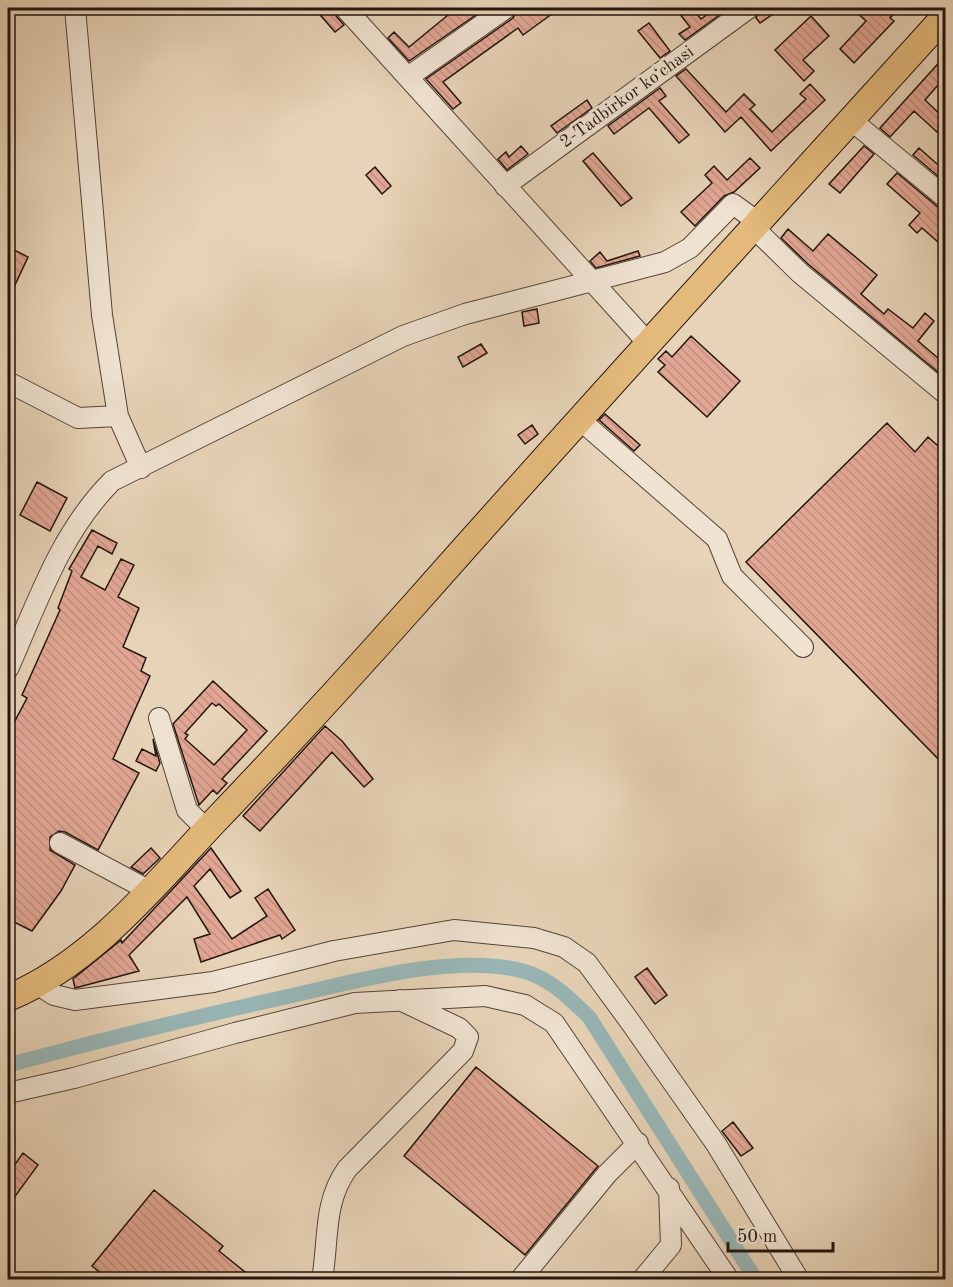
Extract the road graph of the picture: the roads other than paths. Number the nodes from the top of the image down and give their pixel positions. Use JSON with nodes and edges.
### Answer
{"nodes":[{"id":1,"x":75,"y":8,"type":"edge"},
{"id":2,"x":345,"y":8,"type":"edge"},
{"id":3,"x":506,"y":8,"type":"edge"},
{"id":4,"x":749,"y":8,"type":"edge"},
{"id":5,"x":945,"y":15,"type":"edge"},
{"id":6,"x":408,"y":77,"type":"junction"},
{"id":7,"x":851,"y":120,"type":"junction"},
{"id":8,"x":505,"y":186,"type":"junction"},
{"id":9,"x":945,"y":198,"type":"edge"},
{"id":10,"x":755,"y":225,"type":"junction"},
{"id":11,"x":592,"y":281,"type":"junction"},
{"id":12,"x":648,"y":343,"type":"junction"},
{"id":13,"x":8,"y":382,"type":"edge"},
{"id":14,"x":945,"y":394,"type":"edge"},
{"id":15,"x":118,"y":416,"type":"junction"},
{"id":16,"x":579,"y":419,"type":"junction"},
{"id":17,"x":141,"y":468,"type":"junction"},
{"id":18,"x":803,"y":647,"type":"dead end"},
{"id":19,"x":8,"y":669,"type":"edge"},
{"id":20,"x":159,"y":718,"type":"dead end"},
{"id":21,"x":207,"y":830,"type":"junction"},
{"id":22,"x":60,"y":843,"type":"dead end"},
{"id":23,"x":150,"y":891,"type":"junction"},
{"id":24,"x":38,"y":984,"type":"junction"},
{"id":25,"x":8,"y":998,"type":"edge"},
{"id":26,"x":400,"y":1000,"type":"junction"},
{"id":27,"x":8,"y":1094,"type":"edge"},
{"id":28,"x":638,"y":1143,"type":"junction"},
{"id":29,"x":669,"y":1188,"type":"junction"},
{"id":30,"x":322,"y":1280,"type":"edge"},
{"id":31,"x":520,"y":1280,"type":"edge"},
{"id":32,"x":642,"y":1280,"type":"edge"},
{"id":33,"x":729,"y":1280,"type":"edge"},
{"id":34,"x":799,"y":1280,"type":"edge"}],
"edges":[{"from":1,"to":15,"type":"street"},
{"from":2,"to":6,"type":"street"},
{"from":3,"to":6,"type":"street"},
{"from":4,"to":8,"type":"street","name":"2-Tadbirkor koʻchasi"},
{"from":5,"to":7,"type":"main road"},
{"from":6,"to":8,"type":"street"},
{"from":7,"to":9,"type":"street"},
{"from":7,"to":10,"type":"main road"},
{"from":8,"to":11,"type":"street"},
{"from":10,"to":11,"type":"street"},
{"from":10,"to":12,"type":"main road"},
{"from":10,"to":14,"type":"street"},
{"from":11,"to":12,"type":"street"},
{"from":11,"to":17,"type":"street"},
{"from":12,"to":16,"type":"main road"},
{"from":13,"to":15,"type":"street"},
{"from":15,"to":17,"type":"street"},
{"from":16,"to":18,"type":"street"},
{"from":16,"to":21,"type":"main road"},
{"from":17,"to":19,"type":"street"},
{"from":20,"to":21,"type":"street"},
{"from":21,"to":23,"type":"main road"},
{"from":22,"to":23,"type":"street"},
{"from":23,"to":24,"type":"main road"},
{"from":24,"to":25,"type":"main road"},
{"from":24,"to":34,"type":"street"},
{"from":26,"to":27,"type":"street"},
{"from":26,"to":28,"type":"street"},
{"from":26,"to":30,"type":"street"},
{"from":28,"to":29,"type":"street"},
{"from":28,"to":31,"type":"street"},
{"from":29,"to":32,"type":"street"},
{"from":29,"to":33,"type":"street"}]}
